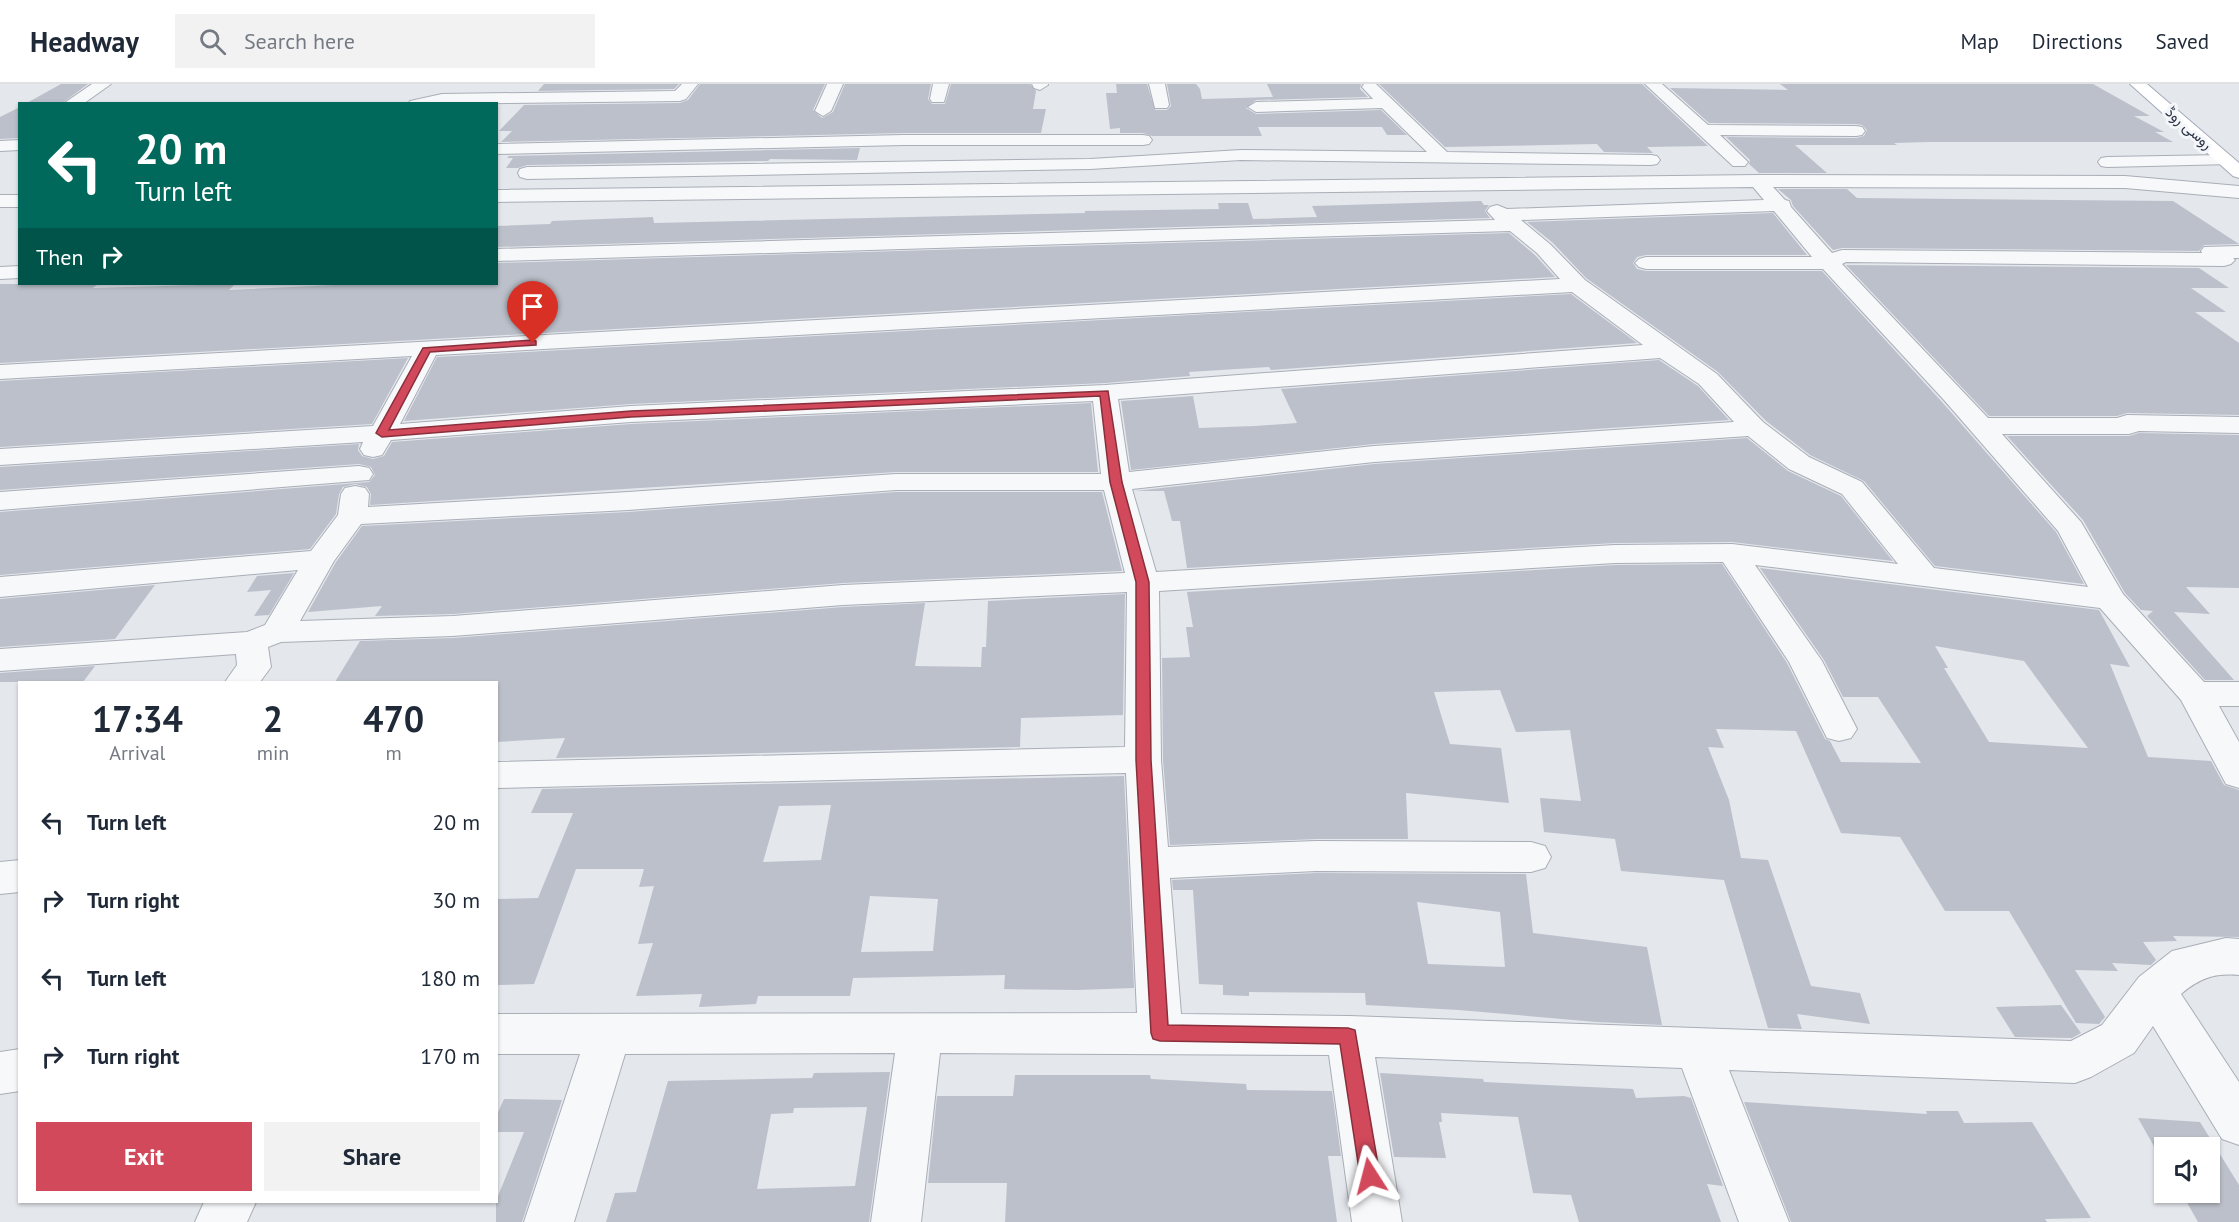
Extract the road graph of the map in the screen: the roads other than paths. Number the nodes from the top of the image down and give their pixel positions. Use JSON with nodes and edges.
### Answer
{"nodes":[{"id":1,"x":103,"y":84,"type":"edge"},
{"id":2,"x":690,"y":84,"type":"edge"},
{"id":3,"x":835,"y":84,"type":"edge"},
{"id":4,"x":1157,"y":84,"type":"edge"},
{"id":5,"x":1366,"y":84,"type":"edge"},
{"id":6,"x":1653,"y":84,"type":"edge"},
{"id":7,"x":2138,"y":84,"type":"edge"},
{"id":8,"x":74,"y":102,"type":"edge"},
{"id":9,"x":426,"y":102,"type":"edge"},
{"id":10,"x":1386,"y":103,"type":"junction"},
{"id":11,"x":1161,"y":105,"type":"dead end"},
{"id":12,"x":1256,"y":106,"type":"dead end"},
{"id":13,"x":823,"y":111,"type":"dead end"},
{"id":14,"x":1703,"y":130,"type":"junction"},
{"id":15,"x":1856,"y":131,"type":"dead end"},
{"id":16,"x":1395,"y":136,"type":"dead end"},
{"id":17,"x":1418,"y":136,"type":"junction"},
{"id":18,"x":1278,"y":138,"type":"dead end"},
{"id":19,"x":1220,"y":139,"type":"dead end"},
{"id":20,"x":1162,"y":140,"type":"dead end"},
{"id":21,"x":0,"y":146,"type":"edge"},
{"id":22,"x":18,"y":146,"type":"edge"},
{"id":23,"x":498,"y":149,"type":"edge"},
{"id":24,"x":1443,"y":158,"type":"junction"},
{"id":25,"x":1668,"y":161,"type":"dead end"},
{"id":26,"x":1716,"y":161,"type":"dead end"},
{"id":27,"x":2084,"y":162,"type":"dead end"},
{"id":28,"x":2232,"y":166,"type":"edge"},
{"id":29,"x":570,"y":172,"type":"junction"},
{"id":30,"x":507,"y":173,"type":"dead end"},
{"id":31,"x":1760,"y":181,"type":"junction"},
{"id":32,"x":1470,"y":185,"type":"junction"},
{"id":33,"x":2239,"y":192,"type":"edge"},
{"id":34,"x":549,"y":195,"type":"junction"},
{"id":35,"x":498,"y":196,"type":"edge"},
{"id":36,"x":2239,"y":199,"type":"edge"},
{"id":37,"x":0,"y":201,"type":"edge"},
{"id":38,"x":18,"y":201,"type":"edge"},
{"id":39,"x":1507,"y":220,"type":"junction"},
{"id":40,"x":2239,"y":252,"type":"edge"},
{"id":41,"x":498,"y":255,"type":"edge"},
{"id":42,"x":1646,"y":262,"type":"dead end"},
{"id":43,"x":1829,"y":263,"type":"junction"},
{"id":44,"x":18,"y":272,"type":"edge"},
{"id":45,"x":0,"y":273,"type":"edge"},
{"id":46,"x":1577,"y":285,"type":"junction"},
{"id":47,"x":427,"y":350,"type":"junction"},
{"id":48,"x":1665,"y":350,"type":"junction"},
{"id":49,"x":0,"y":372,"type":"edge"},
{"id":50,"x":1105,"y":393,"type":"junction"},
{"id":51,"x":2239,"y":425,"type":"edge"},
{"id":52,"x":1980,"y":426,"type":"junction"},
{"id":53,"x":1754,"y":428,"type":"junction"},
{"id":54,"x":382,"y":433,"type":"junction"},
{"id":55,"x":0,"y":457,"type":"edge"},
{"id":56,"x":359,"y":474,"type":"junction"},
{"id":57,"x":1116,"y":482,"type":"junction"},
{"id":58,"x":0,"y":501,"type":"edge"},
{"id":59,"x":352,"y":516,"type":"junction"},
{"id":60,"x":1732,"y":553,"type":"junction"},
{"id":61,"x":320,"y":559,"type":"junction"},
{"id":62,"x":1923,"y":575,"type":"junction"},
{"id":63,"x":1143,"y":582,"type":"junction"},
{"id":64,"x":0,"y":587,"type":"edge"},
{"id":65,"x":2110,"y":599,"type":"junction"},
{"id":66,"x":264,"y":637,"type":"junction"},
{"id":67,"x":0,"y":660,"type":"edge"},
{"id":68,"x":243,"y":681,"type":"edge"},
{"id":69,"x":2195,"y":694,"type":"junction"},
{"id":70,"x":2239,"y":694,"type":"edge"},
{"id":71,"x":1839,"y":729,"type":"dead end"},
{"id":72,"x":1143,"y":760,"type":"junction"},
{"id":73,"x":498,"y":775,"type":"edge"},
{"id":74,"x":2239,"y":775,"type":"edge"},
{"id":75,"x":1531,"y":857,"type":"dead end"},
{"id":76,"x":1151,"y":862,"type":"junction"},
{"id":77,"x":18,"y":876,"type":"edge"},
{"id":78,"x":0,"y":878,"type":"edge"},
{"id":79,"x":2239,"y":957,"type":"edge"},
{"id":80,"x":2154,"y":990,"type":"junction"},
{"id":81,"x":609,"y":1032,"type":"junction"},
{"id":82,"x":920,"y":1032,"type":"junction"},
{"id":83,"x":1160,"y":1033,"type":"junction"},
{"id":84,"x":498,"y":1034,"type":"edge"},
{"id":85,"x":1348,"y":1036,"type":"junction"},
{"id":86,"x":1698,"y":1049,"type":"junction"},
{"id":87,"x":18,"y":1070,"type":"edge"},
{"id":88,"x":0,"y":1073,"type":"edge"},
{"id":89,"x":2239,"y":1123,"type":"edge"},
{"id":90,"x":230,"y":1203,"type":"edge"},
{"id":91,"x":220,"y":1222,"type":"edge"},
{"id":92,"x":549,"y":1222,"type":"edge"},
{"id":93,"x":896,"y":1222,"type":"edge"},
{"id":94,"x":1377,"y":1222,"type":"edge"},
{"id":95,"x":1764,"y":1222,"type":"edge"}],
"edges":[{"from":1,"to":8,"type":"street"},
{"from":2,"to":9,"type":"street"},
{"from":3,"to":13,"type":"street"},
{"from":4,"to":11,"type":"street"},
{"from":5,"to":10,"type":"street"},
{"from":6,"to":14,"type":"street"},
{"from":7,"to":28,"type":"main road","name":"روسی روڈ"},
{"from":10,"to":12,"type":"street"},
{"from":10,"to":17,"type":"street"},
{"from":14,"to":15,"type":"street"},
{"from":14,"to":31,"type":"street"},
{"from":16,"to":17,"type":"street"},
{"from":17,"to":24,"type":"street"},
{"from":18,"to":19,"type":"street"},
{"from":20,"to":23,"type":"street"},
{"from":21,"to":22,"type":"street"},
{"from":24,"to":25,"type":"street"},
{"from":24,"to":29,"type":"street"},
{"from":26,"to":31,"type":"street"},
{"from":27,"to":28,"type":"street"},
{"from":29,"to":30,"type":"street"},
{"from":29,"to":34,"type":"street"},
{"from":31,"to":32,"type":"street"},
{"from":31,"to":33,"type":"street"},
{"from":31,"to":36,"type":"street"},
{"from":31,"to":39,"type":"street"},
{"from":31,"to":43,"type":"street"},
{"from":32,"to":34,"type":"street"},
{"from":32,"to":39,"type":"street"},
{"from":34,"to":35,"type":"street"},
{"from":37,"to":38,"type":"street"},
{"from":39,"to":41,"type":"street"},
{"from":39,"to":46,"type":"street"},
{"from":40,"to":43,"type":"street"},
{"from":42,"to":43,"type":"street"},
{"from":43,"to":52,"type":"street"},
{"from":44,"to":45,"type":"street"},
{"from":46,"to":47,"type":"street"},
{"from":46,"to":48,"type":"street"},
{"from":47,"to":49,"type":"street"},
{"from":47,"to":54,"type":"street"},
{"from":48,"to":50,"type":"street"},
{"from":48,"to":53,"type":"street"},
{"from":50,"to":54,"type":"street"},
{"from":50,"to":57,"type":"street"},
{"from":51,"to":52,"type":"street"},
{"from":52,"to":65,"type":"street"},
{"from":53,"to":57,"type":"street"},
{"from":53,"to":62,"type":"street"},
{"from":54,"to":55,"type":"street"},
{"from":54,"to":56,"type":"street"},
{"from":56,"to":58,"type":"street"},
{"from":56,"to":59,"type":"street"},
{"from":57,"to":59,"type":"street"},
{"from":57,"to":63,"type":"street"},
{"from":59,"to":61,"type":"street"},
{"from":60,"to":62,"type":"street"},
{"from":60,"to":63,"type":"street"},
{"from":60,"to":71,"type":"street"},
{"from":61,"to":64,"type":"street"},
{"from":61,"to":66,"type":"street"},
{"from":62,"to":65,"type":"street"},
{"from":63,"to":66,"type":"street"},
{"from":63,"to":72,"type":"street"},
{"from":65,"to":69,"type":"street"},
{"from":66,"to":67,"type":"street"},
{"from":66,"to":68,"type":"street"},
{"from":69,"to":70,"type":"street"},
{"from":69,"to":74,"type":"street"},
{"from":72,"to":73,"type":"street"},
{"from":72,"to":76,"type":"street"},
{"from":75,"to":76,"type":"street"},
{"from":76,"to":83,"type":"street"},
{"from":77,"to":78,"type":"street"},
{"from":79,"to":80,"type":"street"},
{"from":80,"to":86,"type":"street"},
{"from":80,"to":89,"type":"street"},
{"from":81,"to":82,"type":"street"},
{"from":81,"to":84,"type":"street"},
{"from":81,"to":92,"type":"street"},
{"from":82,"to":83,"type":"street"},
{"from":82,"to":93,"type":"street"},
{"from":83,"to":85,"type":"street"},
{"from":85,"to":86,"type":"street"},
{"from":85,"to":94,"type":"street"},
{"from":86,"to":95,"type":"street"},
{"from":87,"to":88,"type":"street"},
{"from":90,"to":91,"type":"street"}]}
